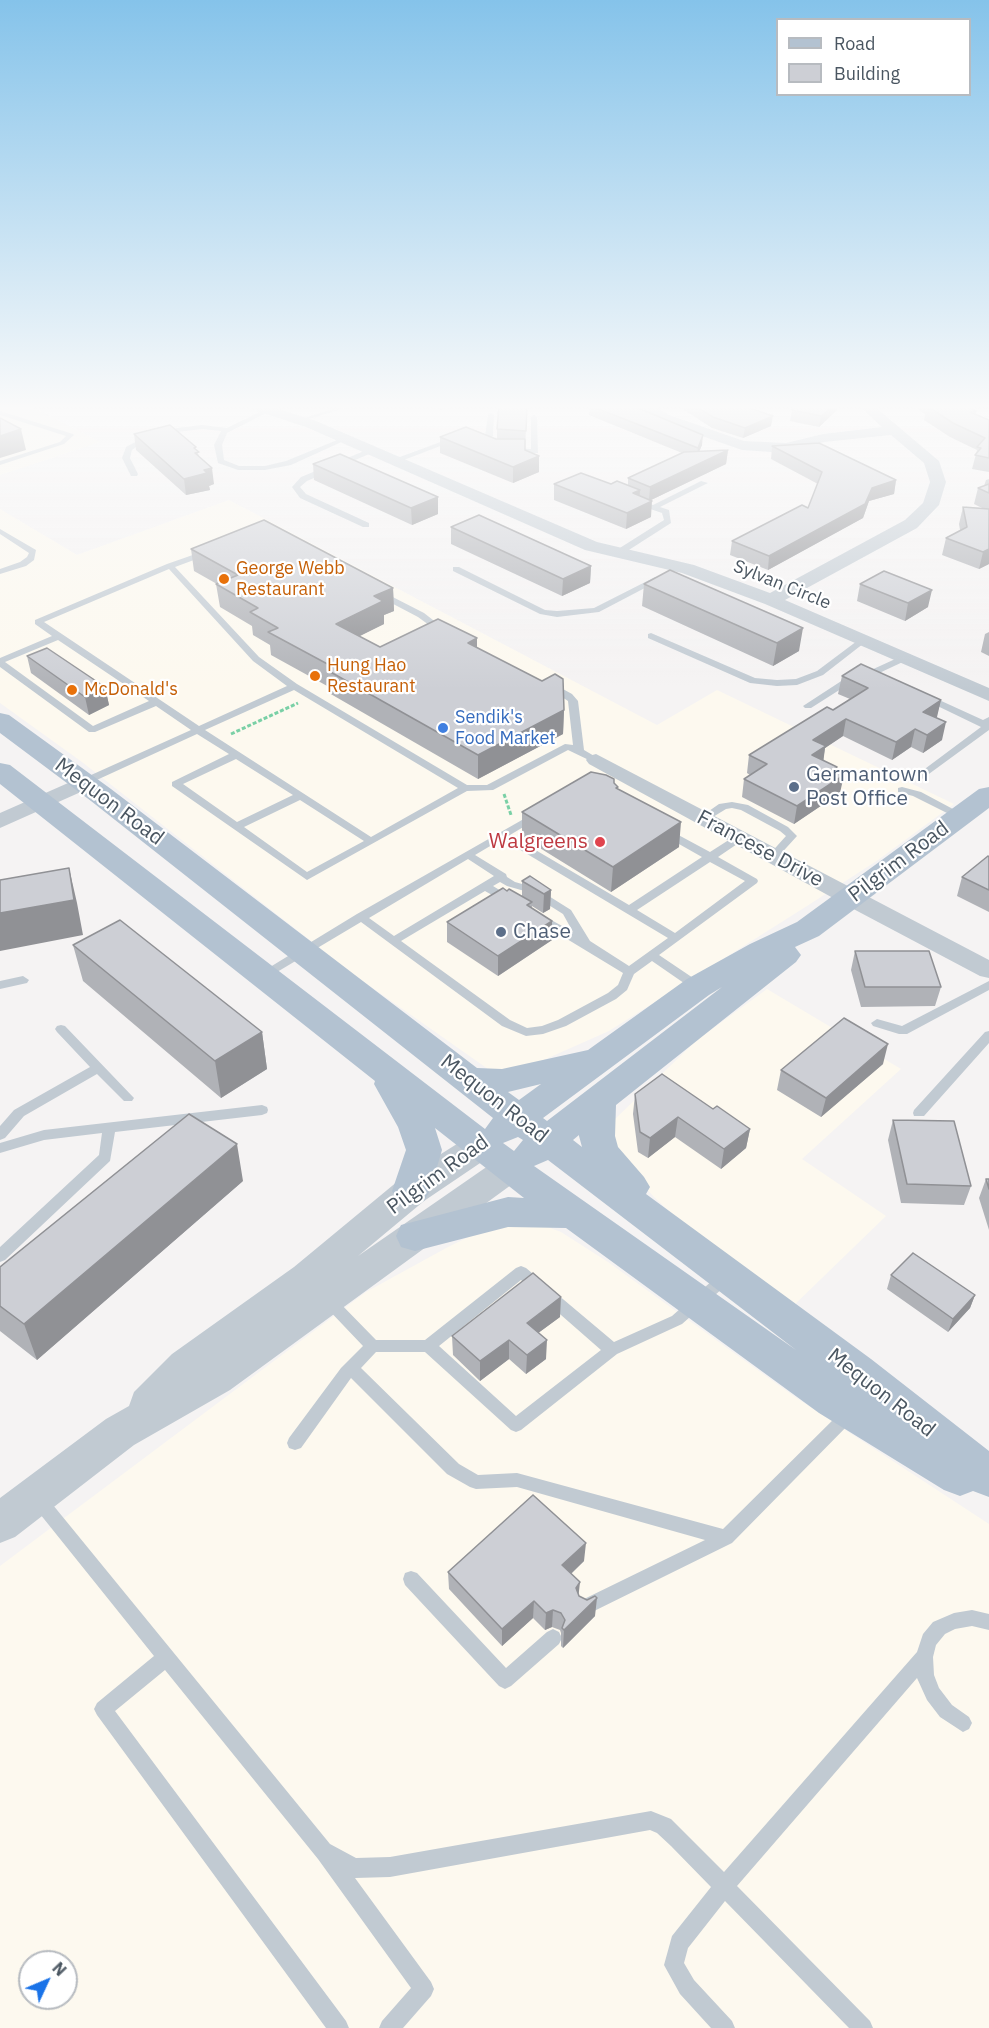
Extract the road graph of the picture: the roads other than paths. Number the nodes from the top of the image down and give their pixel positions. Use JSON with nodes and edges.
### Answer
{"nodes":[{"id":1,"x":313,"y":501,"type":"edge"},
{"id":2,"x":487,"y":501,"type":"edge"},
{"id":3,"x":636,"y":501,"type":"edge"},
{"id":4,"x":667,"y":501,"type":"edge"},
{"id":5,"x":932,"y":501,"type":"edge"},
{"id":6,"x":654,"y":507,"type":"junction"},
{"id":7,"x":366,"y":525,"type":"dead end"},
{"id":8,"x":0,"y":531,"type":"edge"},
{"id":9,"x":216,"y":548,"type":"edge"},
{"id":10,"x":618,"y":553,"type":"junction"},
{"id":11,"x":170,"y":566,"type":"junction"},
{"id":12,"x":680,"y":567,"type":"junction"},
{"id":13,"x":456,"y":569,"type":"dead end"},
{"id":14,"x":0,"y":572,"type":"edge"},
{"id":15,"x":374,"y":590,"type":"edge"},
{"id":16,"x":771,"y":600,"type":"junction"},
{"id":17,"x":59,"y":636,"type":"junction"},
{"id":18,"x":651,"y":636,"type":"dead end"},
{"id":19,"x":454,"y":638,"type":"edge"},
{"id":20,"x":864,"y":640,"type":"junction"},
{"id":21,"x":904,"y":658,"type":"junction"},
{"id":22,"x":0,"y":662,"type":"edge"},
{"id":23,"x":872,"y":674,"type":"junction"},
{"id":24,"x":882,"y":678,"type":"edge"},
{"id":25,"x":539,"y":680,"type":"edge"},
{"id":26,"x":294,"y":686,"type":"junction"},
{"id":27,"x":912,"y":691,"type":"edge"},
{"id":28,"x":989,"y":695,"type":"edge"},
{"id":29,"x":156,"y":702,"type":"junction"},
{"id":30,"x":808,"y":706,"type":"dead end"},
{"id":31,"x":0,"y":721,"type":"edge"},
{"id":32,"x":987,"y":722,"type":"edge"},
{"id":33,"x":198,"y":730,"type":"junction"},
{"id":34,"x":238,"y":754,"type":"junction"},
{"id":35,"x":598,"y":764,"type":"junction"},
{"id":36,"x":0,"y":771,"type":"edge"},
{"id":37,"x":922,"y":776,"type":"dead end"},
{"id":38,"x":84,"y":782,"type":"junction"},
{"id":39,"x":465,"y":788,"type":"junction"},
{"id":40,"x":902,"y":790,"type":"dead end"},
{"id":41,"x":301,"y":795,"type":"junction"},
{"id":42,"x":989,"y":795,"type":"edge"},
{"id":43,"x":41,"y":802,"type":"junction"},
{"id":44,"x":546,"y":809,"type":"edge"},
{"id":45,"x":961,"y":816,"type":"junction"},
{"id":46,"x":704,"y":818,"type":"junction"},
{"id":47,"x":0,"y":821,"type":"edge"},
{"id":48,"x":237,"y":827,"type":"junction"},
{"id":49,"x":659,"y":829,"type":"edge"},
{"id":50,"x":503,"y":835,"type":"junction"},
{"id":51,"x":739,"y":838,"type":"junction"},
{"id":52,"x":371,"y":841,"type":"junction"},
{"id":53,"x":468,"y":855,"type":"junction"},
{"id":54,"x":773,"y":856,"type":"junction"},
{"id":55,"x":710,"y":857,"type":"junction"},
{"id":56,"x":489,"y":883,"type":"junction"},
{"id":57,"x":852,"y":899,"type":"junction"},
{"id":58,"x":628,"y":910,"type":"junction"},
{"id":59,"x":361,"y":917,"type":"junction"},
{"id":60,"x":808,"y":929,"type":"junction"},
{"id":61,"x":581,"y":936,"type":"junction"},
{"id":62,"x":676,"y":938,"type":"junction"},
{"id":63,"x":393,"y":941,"type":"junction"},
{"id":64,"x":303,"y":951,"type":"junction"},
{"id":65,"x":652,"y":956,"type":"junction"},
{"id":66,"x":989,"y":970,"type":"edge"},
{"id":67,"x":629,"y":972,"type":"junction"},
{"id":68,"x":263,"y":975,"type":"junction"},
{"id":69,"x":23,"y":980,"type":"dead end"},
{"id":70,"x":0,"y":985,"type":"edge"},
{"id":71,"x":989,"y":985,"type":"edge"},
{"id":72,"x":698,"y":987,"type":"junction"},
{"id":73,"x":877,"y":1023,"type":"dead end"},
{"id":74,"x":60,"y":1029,"type":"dead end"},
{"id":75,"x":666,"y":1030,"type":"junction"},
{"id":76,"x":989,"y":1035,"type":"edge"},
{"id":77,"x":602,"y":1057,"type":"junction"},
{"id":78,"x":98,"y":1068,"type":"junction"},
{"id":79,"x":383,"y":1070,"type":"junction"},
{"id":80,"x":469,"y":1080,"type":"junction"},
{"id":81,"x":128,"y":1098,"type":"dead end"},
{"id":82,"x":599,"y":1101,"type":"junction"},
{"id":83,"x":262,"y":1110,"type":"dead end"},
{"id":84,"x":920,"y":1113,"type":"dead end"},
{"id":85,"x":518,"y":1118,"type":"junction"},
{"id":86,"x":109,"y":1128,"type":"junction"},
{"id":87,"x":0,"y":1136,"type":"edge"},
{"id":88,"x":548,"y":1141,"type":"junction"},
{"id":89,"x":0,"y":1148,"type":"edge"},
{"id":90,"x":495,"y":1157,"type":"junction"},
{"id":91,"x":411,"y":1191,"type":"junction"},
{"id":92,"x":574,"y":1214,"type":"junction"},
{"id":93,"x":664,"y":1228,"type":"junction"},
{"id":94,"x":415,"y":1236,"type":"junction"},
{"id":95,"x":0,"y":1256,"type":"edge"},
{"id":96,"x":728,"y":1276,"type":"junction"},
{"id":97,"x":317,"y":1288,"type":"junction"},
{"id":98,"x":696,"y":1302,"type":"junction"},
{"id":99,"x":373,"y":1346,"type":"junction"},
{"id":100,"x":428,"y":1346,"type":"junction"},
{"id":101,"x":612,"y":1350,"type":"junction"},
{"id":102,"x":351,"y":1368,"type":"junction"},
{"id":103,"x":852,"y":1411,"type":"junction"},
{"id":104,"x":295,"y":1443,"type":"dead end"},
{"id":105,"x":989,"y":1477,"type":"edge"},
{"id":106,"x":989,"y":1494,"type":"edge"},
{"id":107,"x":36,"y":1496,"type":"junction"},
{"id":108,"x":0,"y":1523,"type":"edge"},
{"id":109,"x":726,"y":1538,"type":"junction"},
{"id":110,"x":411,"y":1579,"type":"dead end"},
{"id":111,"x":586,"y":1607,"type":"edge"},
{"id":112,"x":989,"y":1622,"type":"edge"},
{"id":113,"x":553,"y":1638,"type":"dead end"},
{"id":114,"x":167,"y":1657,"type":"junction"},
{"id":115,"x":924,"y":1657,"type":"junction"},
{"id":116,"x":963,"y":1724,"type":"dead end"},
{"id":117,"x":323,"y":1851,"type":"junction"},
{"id":118,"x":725,"y":1885,"type":"junction"},
{"id":119,"x":339,"y":2028,"type":"edge"},
{"id":120,"x":389,"y":2028,"type":"edge"},
{"id":121,"x":725,"y":2028,"type":"edge"},
{"id":122,"x":863,"y":2028,"type":"edge"}],
"edges":[{"from":1,"to":7,"type":"lane"},
{"from":2,"to":10,"type":"street","name":"Sylvan Circle"},
{"from":3,"to":6,"type":"lane"},
{"from":4,"to":6,"type":"lane"},
{"from":5,"to":16,"type":"street"},
{"from":6,"to":10,"type":"lane"},
{"from":8,"to":14,"type":"lane"},
{"from":9,"to":11,"type":"lane"},
{"from":10,"to":12,"type":"street","name":"Sylvan Circle"},
{"from":11,"to":17,"type":"lane"},
{"from":11,"to":26,"type":"lane"},
{"from":12,"to":13,"type":"lane"},
{"from":12,"to":16,"type":"street","name":"Sylvan Circle"},
{"from":15,"to":19,"type":"lane"},
{"from":16,"to":20,"type":"street","name":"Sylvan Circle"},
{"from":17,"to":22,"type":"lane"},
{"from":17,"to":29,"type":"lane"},
{"from":18,"to":20,"type":"lane"},
{"from":20,"to":21,"type":"street","name":"Sylvan Circle"},
{"from":21,"to":23,"type":"lane"},
{"from":21,"to":28,"type":"street","name":"Sylvan Circle"},
{"from":22,"to":29,"type":"lane"},
{"from":23,"to":24,"type":"lane"},
{"from":23,"to":30,"type":"lane"},
{"from":25,"to":35,"type":"lane"},
{"from":26,"to":33,"type":"lane"},
{"from":26,"to":39,"type":"lane"},
{"from":27,"to":32,"type":"lane"},
{"from":29,"to":33,"type":"lane"},
{"from":31,"to":38,"type":"main road","name":"Mequon Road"},
{"from":32,"to":37,"type":"lane"},
{"from":33,"to":34,"type":"lane"},
{"from":33,"to":38,"type":"lane"},
{"from":34,"to":41,"type":"lane"},
{"from":34,"to":48,"type":"lane"},
{"from":35,"to":39,"type":"lane"},
{"from":35,"to":46,"type":"street","name":"Francese Drive"},
{"from":36,"to":43,"type":"main road","name":"Mequon Road"},
{"from":38,"to":43,"type":"street"},
{"from":38,"to":64,"type":"main road","name":"Mequon Road"},
{"from":39,"to":52,"type":"lane"},
{"from":40,"to":45,"type":"lane"},
{"from":41,"to":48,"type":"lane"},
{"from":41,"to":52,"type":"lane"},
{"from":42,"to":45,"type":"main road","name":"Pilgrim Road"},
{"from":43,"to":47,"type":"street"},
{"from":43,"to":68,"type":"main road","name":"Mequon Road"},
{"from":44,"to":50,"type":"lane"},
{"from":45,"to":57,"type":"main road","name":"Pilgrim Road"},
{"from":46,"to":51,"type":"street","name":"Francese Drive"},
{"from":46,"to":54,"type":"lane"},
{"from":48,"to":52,"type":"lane"},
{"from":49,"to":55,"type":"lane"},
{"from":50,"to":53,"type":"lane"},
{"from":50,"to":58,"type":"lane"},
{"from":51,"to":54,"type":"street","name":"Francese Drive"},
{"from":51,"to":55,"type":"lane"},
{"from":53,"to":56,"type":"lane"},
{"from":53,"to":59,"type":"lane"},
{"from":54,"to":57,"type":"street","name":"Francese Drive"},
{"from":55,"to":58,"type":"lane"},
{"from":55,"to":62,"type":"lane"},
{"from":56,"to":61,"type":"lane"},
{"from":56,"to":61,"type":"lane"},
{"from":56,"to":63,"type":"lane"},
{"from":57,"to":60,"type":"main road","name":"Pilgrim Road"},
{"from":57,"to":66,"type":"street","name":"Francese Drive"},
{"from":58,"to":62,"type":"lane"},
{"from":59,"to":63,"type":"lane"},
{"from":59,"to":64,"type":"lane"},
{"from":60,"to":72,"type":"main road","name":"Pilgrim Road"},
{"from":60,"to":75,"type":"main road","name":"Pilgrim Road"},
{"from":61,"to":67,"type":"lane"},
{"from":62,"to":65,"type":"lane"},
{"from":63,"to":67,"type":"lane"},
{"from":64,"to":68,"type":"lane"},
{"from":64,"to":80,"type":"main road","name":"Mequon Road"},
{"from":65,"to":67,"type":"lane"},
{"from":65,"to":72,"type":"lane"},
{"from":68,"to":79,"type":"main road","name":"Mequon Road"},
{"from":69,"to":70,"type":"lane"},
{"from":71,"to":73,"type":"lane"},
{"from":72,"to":75,"type":"main road","name":"Pilgrim Road"},
{"from":74,"to":78,"type":"lane"},
{"from":75,"to":77,"type":"main road","name":"Pilgrim Road"},
{"from":75,"to":82,"type":"main road","name":"Pilgrim Road"},
{"from":76,"to":84,"type":"lane"},
{"from":77,"to":80,"type":"main road"},
{"from":77,"to":85,"type":"main road","name":"Pilgrim Road"},
{"from":78,"to":81,"type":"lane"},
{"from":78,"to":87,"type":"lane"},
{"from":79,"to":90,"type":"main road","name":"Mequon Road"},
{"from":79,"to":91,"type":"main road"},
{"from":80,"to":85,"type":"main road","name":"Mequon Road"},
{"from":82,"to":88,"type":"main road","name":"Pilgrim Road"},
{"from":82,"to":93,"type":"main road"},
{"from":83,"to":86,"type":"lane"},
{"from":85,"to":88,"type":"main road","name":"Mequon Road"},
{"from":85,"to":90,"type":"main road","name":"Pilgrim Road"},
{"from":86,"to":89,"type":"lane"},
{"from":86,"to":95,"type":"lane"},
{"from":88,"to":90,"type":"main road","name":"Pilgrim Road"},
{"from":88,"to":93,"type":"main road","name":"Mequon Road"},
{"from":90,"to":91,"type":"street","name":"Pilgrim Road"},
{"from":90,"to":92,"type":"main road","name":"Mequon Road"},
{"from":90,"to":94,"type":"street","name":"Pilgrim Road"},
{"from":91,"to":97,"type":"street","name":"Pilgrim Road"},
{"from":92,"to":94,"type":"main road"},
{"from":92,"to":98,"type":"main road","name":"Mequon Road"},
{"from":93,"to":96,"type":"main road","name":"Mequon Road"},
{"from":94,"to":97,"type":"street","name":"Pilgrim Road"},
{"from":96,"to":98,"type":"lane"},
{"from":96,"to":105,"type":"main road","name":"Mequon Road"},
{"from":97,"to":99,"type":"lane"},
{"from":97,"to":107,"type":"street","name":"Pilgrim Road"},
{"from":98,"to":101,"type":"lane"},
{"from":98,"to":103,"type":"main road","name":"Mequon Road"},
{"from":99,"to":100,"type":"lane"},
{"from":99,"to":102,"type":"lane"},
{"from":100,"to":101,"type":"lane"},
{"from":100,"to":101,"type":"lane"},
{"from":102,"to":104,"type":"lane"},
{"from":102,"to":109,"type":"lane"},
{"from":103,"to":106,"type":"main road","name":"Mequon Road"},
{"from":103,"to":109,"type":"lane"},
{"from":107,"to":108,"type":"street","name":"Pilgrim Road"},
{"from":107,"to":114,"type":"lane"},
{"from":109,"to":111,"type":"lane"},
{"from":110,"to":113,"type":"lane"},
{"from":112,"to":115,"type":"lane"},
{"from":114,"to":117,"type":"lane"},
{"from":114,"to":119,"type":"lane"},
{"from":115,"to":116,"type":"lane"},
{"from":115,"to":118,"type":"lane"},
{"from":117,"to":118,"type":"lane"},
{"from":117,"to":120,"type":"lane"},
{"from":118,"to":121,"type":"lane"},
{"from":118,"to":122,"type":"lane"}]}
